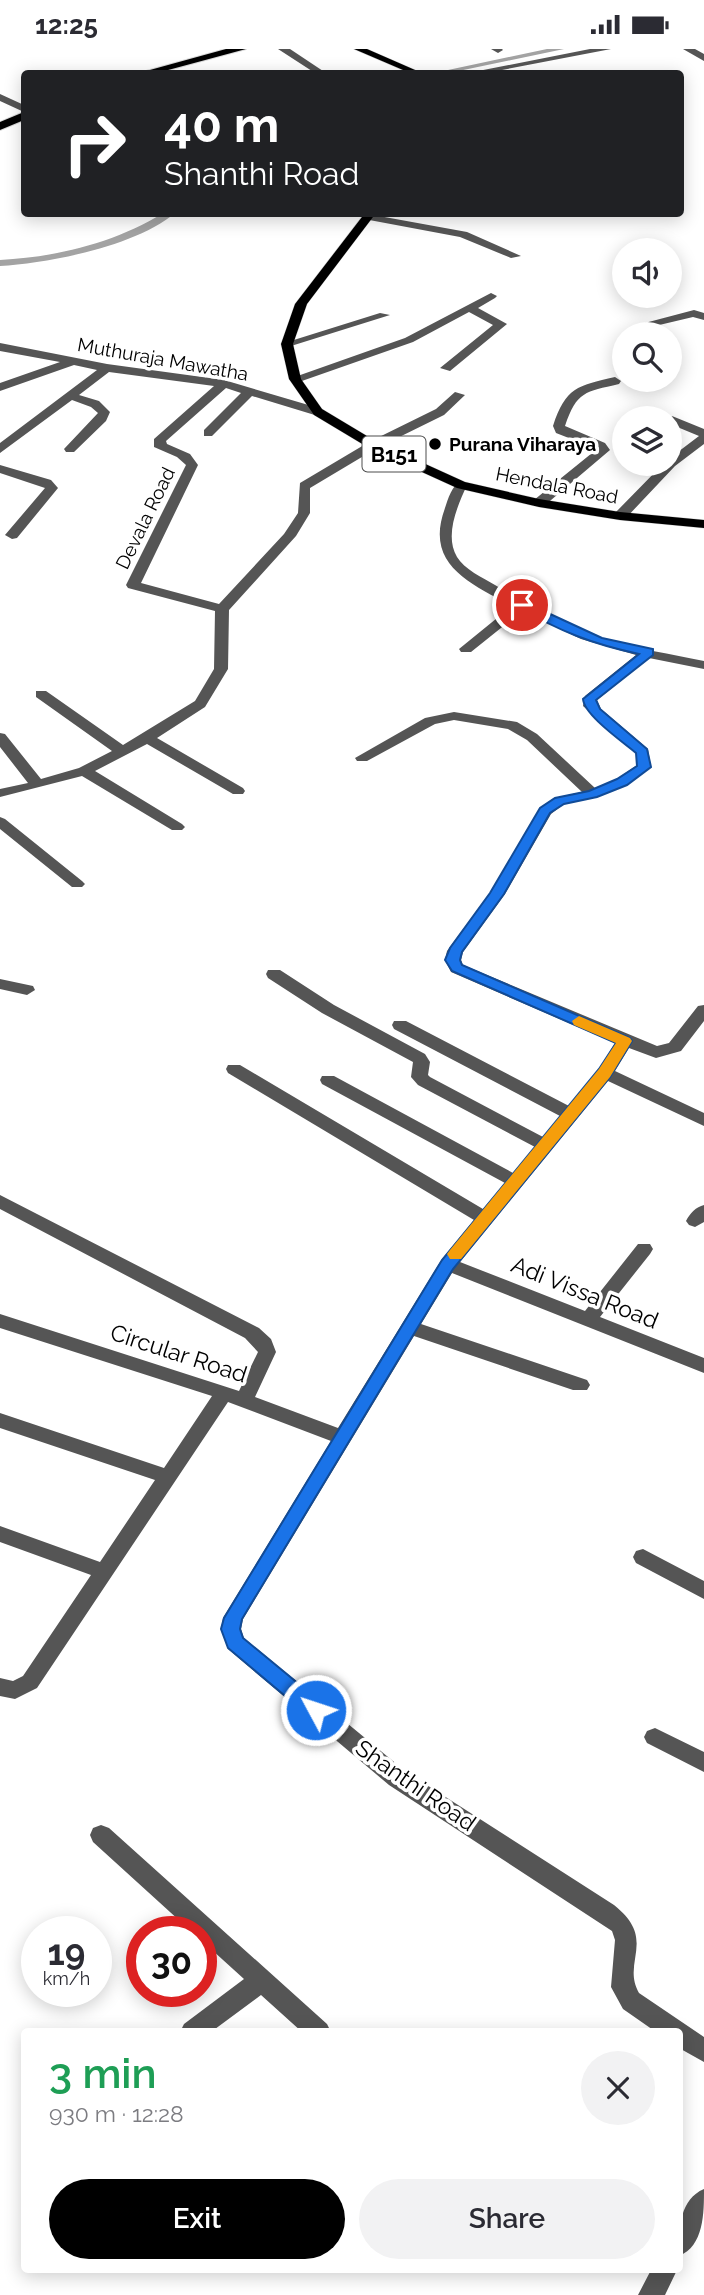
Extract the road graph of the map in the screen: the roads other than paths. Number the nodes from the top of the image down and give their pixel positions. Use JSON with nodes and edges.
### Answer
{"nodes":[{"id":1,"x":220,"y":49,"type":"edge"},
{"id":2,"x":240,"y":49,"type":"edge"},
{"id":3,"x":283,"y":49,"type":"edge"},
{"id":4,"x":359,"y":49,"type":"edge"},
{"id":5,"x":606,"y":49,"type":"edge"},
{"id":6,"x":688,"y":49,"type":"edge"},
{"id":7,"x":704,"y":58,"type":"edge"},
{"id":8,"x":138,"y":70,"type":"edge"},
{"id":9,"x":157,"y":70,"type":"edge"},
{"id":10,"x":316,"y":70,"type":"edge"},
{"id":11,"x":410,"y":70,"type":"edge"},
{"id":12,"x":490,"y":70,"type":"edge"},
{"id":13,"x":0,"y":97,"type":"edge"},
{"id":14,"x":21,"y":108,"type":"edge"},
{"id":15,"x":21,"y":110,"type":"edge"},
{"id":16,"x":21,"y":117,"type":"edge"},
{"id":17,"x":0,"y":120,"type":"edge"},
{"id":18,"x":0,"y":126,"type":"edge"},
{"id":19,"x":367,"y":217,"type":"edge"},
{"id":20,"x":379,"y":217,"type":"edge"},
{"id":21,"x":514,"y":256,"type":"dead end"},
{"id":22,"x":491,"y":296,"type":"dead end"},
{"id":23,"x":469,"y":308,"type":"junction"},
{"id":24,"x":384,"y":315,"type":"dead end"},
{"id":25,"x":704,"y":317,"type":"edge"},
{"id":26,"x":656,"y":322,"type":"edge"},
{"id":27,"x":287,"y":344,"type":"junction"},
{"id":28,"x":0,"y":347,"type":"edge"},
{"id":29,"x":73,"y":362,"type":"junction"},
{"id":30,"x":107,"y":368,"type":"junction"},
{"id":31,"x":446,"y":368,"type":"dead end"},
{"id":32,"x":295,"y":379,"type":"junction"},
{"id":33,"x":612,"y":382,"type":"edge"},
{"id":34,"x":224,"y":384,"type":"junction"},
{"id":35,"x":0,"y":387,"type":"edge"},
{"id":36,"x":250,"y":391,"type":"junction"},
{"id":37,"x":70,"y":395,"type":"junction"},
{"id":38,"x":459,"y":395,"type":"dead end"},
{"id":39,"x":318,"y":412,"type":"junction"},
{"id":40,"x":682,"y":425,"type":"edge"},
{"id":41,"x":208,"y":433,"type":"dead end"},
{"id":42,"x":704,"y":436,"type":"edge"},
{"id":43,"x":373,"y":445,"type":"junction"},
{"id":44,"x":0,"y":449,"type":"edge"},
{"id":45,"x":70,"y":449,"type":"dead end"},
{"id":46,"x":6,"y":471,"type":"edge"},
{"id":47,"x":0,"y":483,"type":"edge"},
{"id":48,"x":461,"y":485,"type":"junction"},
{"id":49,"x":539,"y":503,"type":"junction"},
{"id":50,"x":621,"y":516,"type":"junction"},
{"id":51,"x":704,"y":524,"type":"edge"},
{"id":52,"x":12,"y":535,"type":"dead end"},
{"id":53,"x":522,"y":605,"type":"junction"},
{"id":54,"x":222,"y":609,"type":"junction"},
{"id":55,"x":466,"y":649,"type":"dead end"},
{"id":56,"x":649,"y":652,"type":"junction"},
{"id":57,"x":704,"y":665,"type":"edge"},
{"id":58,"x":41,"y":694,"type":"dead end"},
{"id":59,"x":0,"y":737,"type":"edge"},
{"id":60,"x":147,"y":738,"type":"junction"},
{"id":61,"x":122,"y":751,"type":"junction"},
{"id":62,"x":362,"y":758,"type":"dead end"},
{"id":63,"x":85,"y":771,"type":"junction"},
{"id":64,"x":38,"y":785,"type":"junction"},
{"id":65,"x":238,"y":791,"type":"dead end"},
{"id":66,"x":0,"y":793,"type":"edge"},
{"id":67,"x":593,"y":795,"type":"junction"},
{"id":68,"x":0,"y":822,"type":"edge"},
{"id":69,"x":177,"y":827,"type":"dead end"},
{"id":70,"x":77,"y":884,"type":"dead end"},
{"id":71,"x":274,"y":974,"type":"dead end"},
{"id":72,"x":0,"y":984,"type":"edge"},
{"id":73,"x":27,"y":990,"type":"dead end"},
{"id":74,"x":704,"y":1010,"type":"edge"},
{"id":75,"x":400,"y":1025,"type":"dead end"},
{"id":76,"x":625,"y":1041,"type":"junction"},
{"id":77,"x":234,"y":1069,"type":"dead end"},
{"id":78,"x":605,"y":1073,"type":"junction"},
{"id":79,"x":328,"y":1080,"type":"dead end"},
{"id":80,"x":571,"y":1114,"type":"junction"},
{"id":81,"x":704,"y":1120,"type":"edge"},
{"id":82,"x":545,"y":1145,"type":"junction"},
{"id":83,"x":515,"y":1181,"type":"junction"},
{"id":84,"x":0,"y":1201,"type":"edge"},
{"id":85,"x":485,"y":1218,"type":"junction"},
{"id":86,"x":644,"y":1249,"type":"dead end"},
{"id":87,"x":448,"y":1265,"type":"junction"},
{"id":88,"x":587,"y":1320,"type":"junction"},
{"id":89,"x":0,"y":1321,"type":"edge"},
{"id":90,"x":410,"y":1327,"type":"junction"},
{"id":91,"x":701,"y":1358,"type":"edge"},
{"id":92,"x":580,"y":1385,"type":"dead end"},
{"id":93,"x":223,"y":1393,"type":"junction"},
{"id":94,"x":244,"y":1400,"type":"junction"},
{"id":95,"x":0,"y":1420,"type":"edge"},
{"id":96,"x":342,"y":1437,"type":"junction"},
{"id":97,"x":168,"y":1477,"type":"junction"},
{"id":98,"x":0,"y":1535,"type":"edge"},
{"id":99,"x":643,"y":1557,"type":"dead end"},
{"id":100,"x":105,"y":1572,"type":"junction"},
{"id":101,"x":704,"y":1591,"type":"edge"},
{"id":102,"x":0,"y":1686,"type":"edge"},
{"id":103,"x":655,"y":1737,"type":"dead end"},
{"id":104,"x":704,"y":1763,"type":"edge"},
{"id":105,"x":101,"y":1835,"type":"dead end"},
{"id":106,"x":262,"y":1980,"type":"junction"},
{"id":107,"x":197,"y":2028,"type":"edge"},
{"id":108,"x":315,"y":2028,"type":"edge"},
{"id":109,"x":670,"y":2028,"type":"edge"},
{"id":110,"x":683,"y":2037,"type":"edge"},
{"id":111,"x":704,"y":2050,"type":"edge"},
{"id":112,"x":704,"y":2201,"type":"edge"},
{"id":113,"x":683,"y":2237,"type":"edge"},
{"id":114,"x":663,"y":2273,"type":"edge"},
{"id":115,"x":652,"y":2295,"type":"edge"}],
"edges":[{"from":1,"to":8,"type":"highway"},
{"from":2,"to":9,"type":"highway"},
{"from":3,"to":10,"type":"street"},
{"from":4,"to":11,"type":"main road"},
{"from":5,"to":12,"type":"street"},
{"from":6,"to":7,"type":"street"},
{"from":13,"to":14,"type":"street"},
{"from":15,"to":17,"type":"highway"},
{"from":16,"to":18,"type":"highway"},
{"from":19,"to":27,"type":"main road"},
{"from":20,"to":21,"type":"street"},
{"from":22,"to":23,"type":"street"},
{"from":23,"to":31,"type":"street"},
{"from":23,"to":32,"type":"street"},
{"from":24,"to":27,"type":"street"},
{"from":25,"to":26,"type":"street"},
{"from":27,"to":32,"type":"main road","name":"Hendala Road","number":"B151"},
{"from":28,"to":29,"type":"street","name":"Muthuraja Mawatha"},
{"from":29,"to":30,"type":"street","name":"Muthuraja Mawatha"},
{"from":29,"to":35,"type":"street"},
{"from":30,"to":34,"type":"street","name":"Muthuraja Mawatha"},
{"from":30,"to":37,"type":"street"},
{"from":32,"to":39,"type":"main road","name":"Hendala Road","number":"B151"},
{"from":33,"to":49,"type":"street"},
{"from":34,"to":36,"type":"street","name":"Muthuraja Mawatha"},
{"from":34,"to":54,"type":"street","name":"Devala Road"},
{"from":36,"to":39,"type":"street","name":"Muthuraja Mawatha"},
{"from":36,"to":41,"type":"street"},
{"from":37,"to":44,"type":"street"},
{"from":37,"to":45,"type":"street"},
{"from":38,"to":43,"type":"street"},
{"from":39,"to":43,"type":"main road","name":"Hendala Road","number":"B151"},
{"from":40,"to":42,"type":"street"},
{"from":42,"to":50,"type":"street"},
{"from":43,"to":48,"type":"main road","name":"Hendala Road","number":"B151"},
{"from":43,"to":54,"type":"street"},
{"from":46,"to":47,"type":"street"},
{"from":46,"to":52,"type":"street"},
{"from":48,"to":49,"type":"main road","name":"Hendala Road","number":"B151"},
{"from":48,"to":53,"type":"street"},
{"from":49,"to":50,"type":"main road","name":"Hendala Road","number":"B151"},
{"from":50,"to":51,"type":"main road","name":"Hendala Road","number":"B151"},
{"from":53,"to":55,"type":"street"},
{"from":53,"to":56,"type":"street"},
{"from":54,"to":60,"type":"street"},
{"from":56,"to":57,"type":"street"},
{"from":56,"to":67,"type":"street"},
{"from":58,"to":61,"type":"street"},
{"from":59,"to":64,"type":"street"},
{"from":60,"to":61,"type":"street"},
{"from":60,"to":65,"type":"street"},
{"from":61,"to":63,"type":"street"},
{"from":62,"to":67,"type":"street"},
{"from":63,"to":64,"type":"street"},
{"from":63,"to":69,"type":"street"},
{"from":64,"to":66,"type":"street"},
{"from":67,"to":76,"type":"street"},
{"from":68,"to":70,"type":"street"},
{"from":71,"to":82,"type":"street"},
{"from":72,"to":73,"type":"street"},
{"from":74,"to":76,"type":"street"},
{"from":75,"to":80,"type":"street"},
{"from":76,"to":78,"type":"street","name":"Shanthi Road"},
{"from":77,"to":85,"type":"street"},
{"from":78,"to":80,"type":"street","name":"Shanthi Road"},
{"from":78,"to":81,"type":"street"},
{"from":79,"to":83,"type":"street"},
{"from":80,"to":82,"type":"street","name":"Shanthi Road"},
{"from":82,"to":83,"type":"street","name":"Shanthi Road"},
{"from":83,"to":85,"type":"street","name":"Shanthi Road"},
{"from":84,"to":94,"type":"street"},
{"from":85,"to":87,"type":"street","name":"Shanthi Road"},
{"from":86,"to":88,"type":"street"},
{"from":87,"to":88,"type":"street","name":"Adi Vissa Road"},
{"from":87,"to":90,"type":"street","name":"Shanthi Road"},
{"from":88,"to":91,"type":"street","name":"Adi Vissa Road"},
{"from":89,"to":93,"type":"street","name":"Circular Road"},
{"from":90,"to":92,"type":"street"},
{"from":90,"to":96,"type":"street","name":"Shanthi Road"},
{"from":93,"to":94,"type":"street","name":"Circular Road"},
{"from":93,"to":97,"type":"street"},
{"from":94,"to":96,"type":"street","name":"Circular Road"},
{"from":95,"to":97,"type":"street"},
{"from":96,"to":109,"type":"street","name":"Shanthi Road"},
{"from":97,"to":100,"type":"street"},
{"from":98,"to":100,"type":"street"},
{"from":99,"to":101,"type":"street"},
{"from":100,"to":102,"type":"street"},
{"from":103,"to":104,"type":"street"},
{"from":105,"to":106,"type":"street"},
{"from":106,"to":107,"type":"street"},
{"from":106,"to":108,"type":"street"},
{"from":110,"to":111,"type":"street","name":"Shanthi Road"},
{"from":112,"to":113,"type":"street"},
{"from":114,"to":115,"type":"street"}]}
